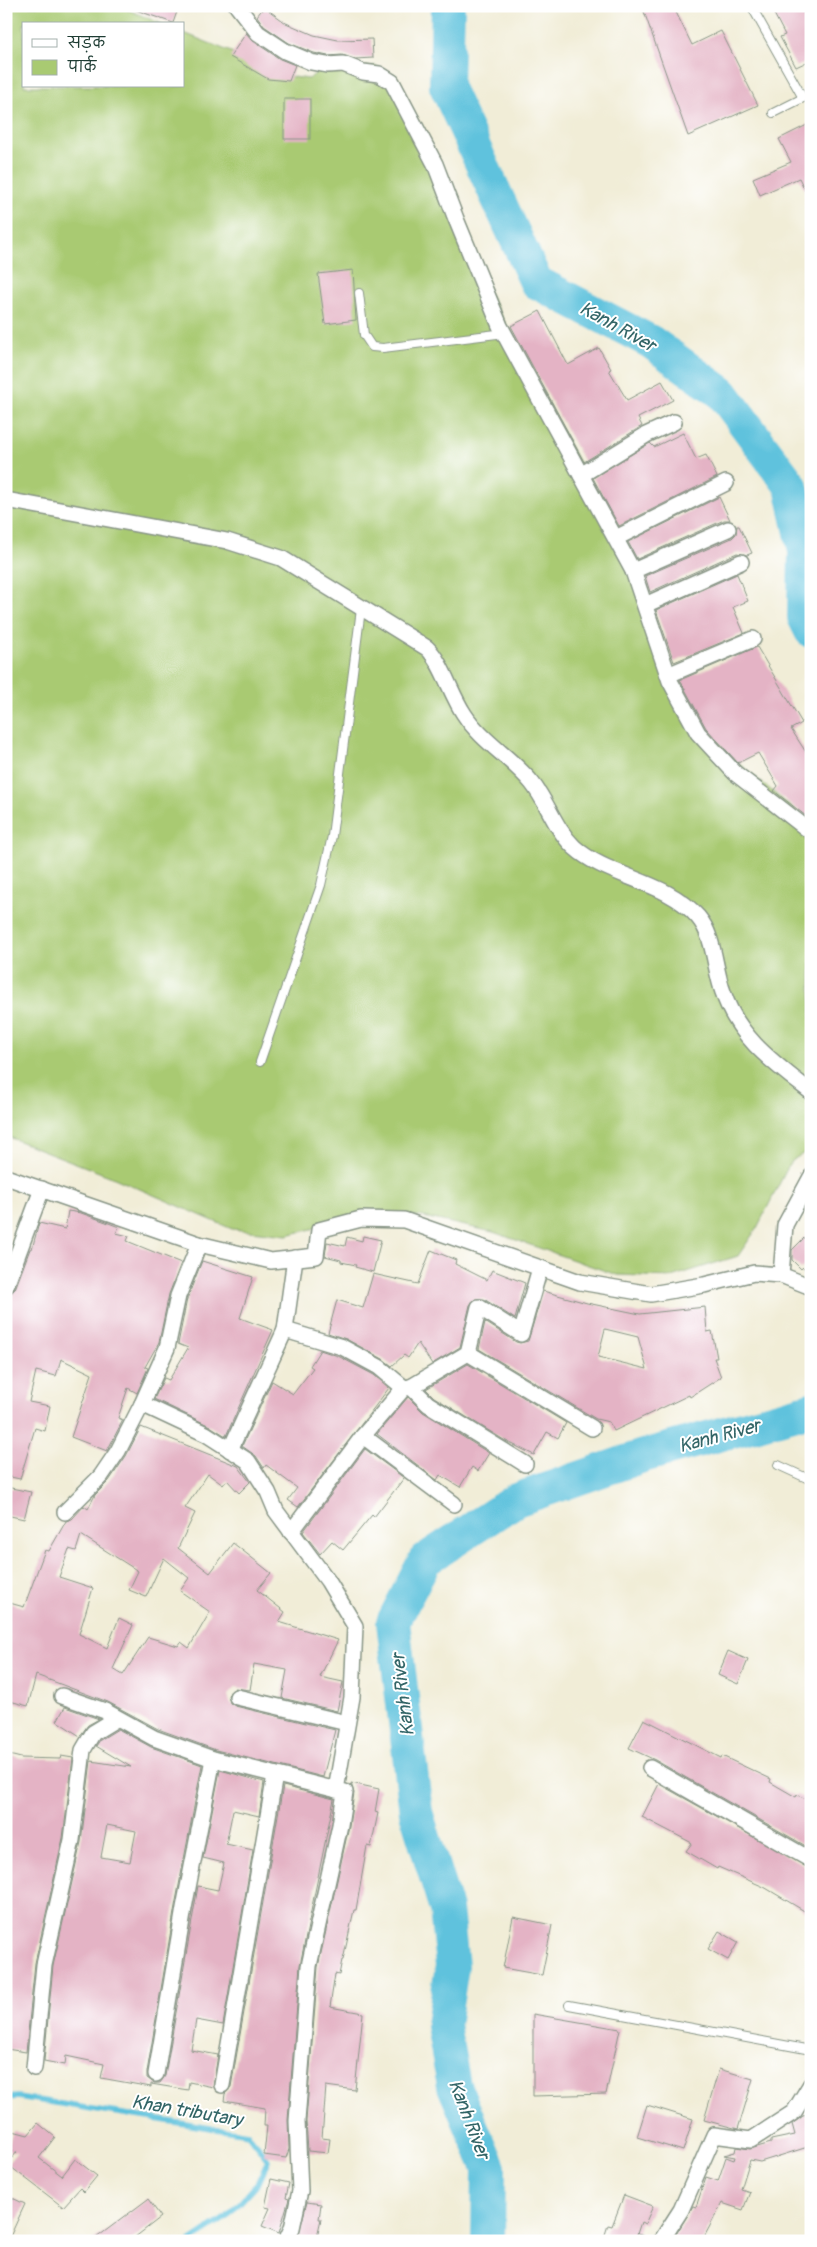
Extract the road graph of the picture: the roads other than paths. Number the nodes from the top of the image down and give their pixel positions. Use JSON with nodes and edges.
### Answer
{"nodes":[{"id":1,"x":237,"y":6,"type":"edge"},
{"id":2,"x":753,"y":9,"type":"dead end"},
{"id":3,"x":807,"y":96,"type":"edge"},
{"id":4,"x":773,"y":113,"type":"dead end"},
{"id":5,"x":359,"y":293,"type":"dead end"},
{"id":6,"x":505,"y":333,"type":"junction"},
{"id":7,"x":674,"y":422,"type":"dead end"},
{"id":8,"x":581,"y":475,"type":"junction"},
{"id":9,"x":726,"y":483,"type":"dead end"},
{"id":10,"x":6,"y":500,"type":"edge"},
{"id":11,"x":728,"y":528,"type":"dead end"},
{"id":12,"x":616,"y":538,"type":"junction"},
{"id":13,"x":741,"y":562,"type":"dead end"},
{"id":14,"x":632,"y":571,"type":"junction"},
{"id":15,"x":645,"y":605,"type":"junction"},
{"id":16,"x":361,"y":608,"type":"junction"},
{"id":17,"x":754,"y":639,"type":"dead end"},
{"id":18,"x":668,"y":674,"type":"junction"},
{"id":19,"x":811,"y":832,"type":"edge"},
{"id":20,"x":260,"y":1062,"type":"dead end"},
{"id":21,"x":811,"y":1092,"type":"edge"},
{"id":22,"x":6,"y":1177,"type":"edge"},
{"id":23,"x":811,"y":1177,"type":"edge"},
{"id":24,"x":42,"y":1189,"type":"junction"},
{"id":25,"x":199,"y":1244,"type":"junction"},
{"id":26,"x":295,"y":1258,"type":"junction"},
{"id":27,"x":540,"y":1268,"type":"junction"},
{"id":28,"x":781,"y":1275,"type":"junction"},
{"id":29,"x":6,"y":1286,"type":"edge"},
{"id":30,"x":811,"y":1287,"type":"edge"},
{"id":31,"x":285,"y":1330,"type":"junction"},
{"id":32,"x":468,"y":1353,"type":"junction"},
{"id":33,"x":408,"y":1388,"type":"junction"},
{"id":34,"x":142,"y":1404,"type":"junction"},
{"id":35,"x":592,"y":1428,"type":"dead end"},
{"id":36,"x":363,"y":1436,"type":"junction"},
{"id":37,"x":230,"y":1450,"type":"junction"},
{"id":38,"x":525,"y":1464,"type":"dead end"},
{"id":39,"x":778,"y":1465,"type":"dead end"},
{"id":40,"x":811,"y":1480,"type":"edge"},
{"id":41,"x":454,"y":1504,"type":"dead end"},
{"id":42,"x":65,"y":1512,"type":"dead end"},
{"id":43,"x":291,"y":1532,"type":"junction"},
{"id":44,"x":62,"y":1696,"type":"dead end"},
{"id":45,"x":237,"y":1697,"type":"dead end"},
{"id":46,"x":116,"y":1719,"type":"junction"},
{"id":47,"x":347,"y":1723,"type":"junction"},
{"id":48,"x":213,"y":1759,"type":"junction"},
{"id":49,"x":650,"y":1768,"type":"dead end"},
{"id":50,"x":275,"y":1775,"type":"junction"},
{"id":51,"x":336,"y":1790,"type":"junction"},
{"id":52,"x":811,"y":1860,"type":"edge"},
{"id":53,"x":569,"y":2005,"type":"dead end"},
{"id":54,"x":811,"y":2050,"type":"edge"},
{"id":55,"x":34,"y":2068,"type":"dead end"},
{"id":56,"x":156,"y":2074,"type":"dead end"},
{"id":57,"x":811,"y":2084,"type":"edge"},
{"id":58,"x":222,"y":2085,"type":"dead end"},
{"id":59,"x":286,"y":2241,"type":"edge"},
{"id":60,"x":661,"y":2241,"type":"edge"}],
"edges":[{"from":1,"to":6,"type":"street"},
{"from":2,"to":3,"type":"lane"},
{"from":3,"to":4,"type":"lane"},
{"from":5,"to":6,"type":"lane"},
{"from":6,"to":8,"type":"street"},
{"from":7,"to":8,"type":"street"},
{"from":8,"to":12,"type":"street"},
{"from":9,"to":12,"type":"street"},
{"from":10,"to":16,"type":"street"},
{"from":11,"to":14,"type":"street"},
{"from":12,"to":14,"type":"street"},
{"from":13,"to":15,"type":"street"},
{"from":14,"to":15,"type":"street"},
{"from":15,"to":18,"type":"street"},
{"from":16,"to":20,"type":"lane"},
{"from":16,"to":21,"type":"street"},
{"from":17,"to":18,"type":"street"},
{"from":18,"to":19,"type":"street"},
{"from":22,"to":24,"type":"street"},
{"from":23,"to":28,"type":"street"},
{"from":24,"to":25,"type":"street"},
{"from":24,"to":29,"type":"street"},
{"from":25,"to":26,"type":"street"},
{"from":25,"to":34,"type":"street"},
{"from":26,"to":27,"type":"street"},
{"from":26,"to":31,"type":"street"},
{"from":27,"to":28,"type":"street"},
{"from":27,"to":32,"type":"street"},
{"from":28,"to":30,"type":"street"},
{"from":31,"to":33,"type":"street"},
{"from":31,"to":37,"type":"street"},
{"from":32,"to":33,"type":"street"},
{"from":32,"to":35,"type":"street"},
{"from":33,"to":36,"type":"street"},
{"from":33,"to":38,"type":"street"},
{"from":34,"to":37,"type":"street"},
{"from":34,"to":42,"type":"street"},
{"from":36,"to":41,"type":"street"},
{"from":36,"to":43,"type":"street"},
{"from":37,"to":43,"type":"street"},
{"from":39,"to":40,"type":"lane"},
{"from":43,"to":47,"type":"street"},
{"from":44,"to":46,"type":"street"},
{"from":45,"to":47,"type":"street"},
{"from":46,"to":48,"type":"street"},
{"from":46,"to":55,"type":"street"},
{"from":47,"to":51,"type":"street"},
{"from":48,"to":50,"type":"street"},
{"from":48,"to":56,"type":"street"},
{"from":49,"to":52,"type":"street"},
{"from":50,"to":51,"type":"street"},
{"from":50,"to":58,"type":"street"},
{"from":51,"to":59,"type":"street"},
{"from":53,"to":54,"type":"lane"},
{"from":57,"to":60,"type":"street"}]}
